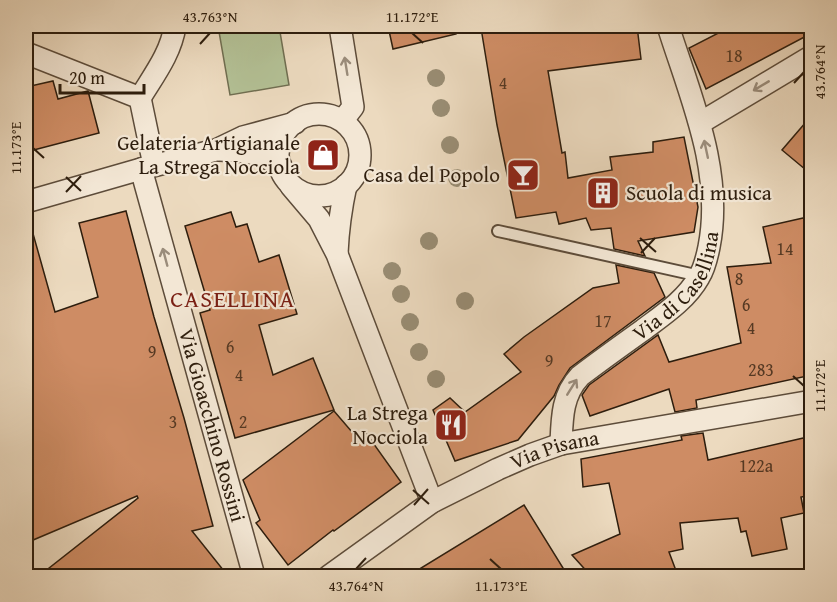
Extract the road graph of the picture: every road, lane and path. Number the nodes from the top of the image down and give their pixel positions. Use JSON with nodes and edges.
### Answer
{"nodes":[{"id":1,"x":175,"y":26,"type":"edge"},
{"id":2,"x":340,"y":26,"type":"edge"},
{"id":3,"x":668,"y":26,"type":"edge"},
{"id":4,"x":26,"y":53,"type":"edge"},
{"id":5,"x":812,"y":56,"type":"edge"},
{"id":6,"x":140,"y":98,"type":"junction"},
{"id":7,"x":348,"y":114,"type":"junction"},
{"id":8,"x":295,"y":123,"type":"junction"},
{"id":9,"x":700,"y":123,"type":"junction"},
{"id":10,"x":216,"y":150,"type":"junction"},
{"id":11,"x":281,"y":166,"type":"junction"},
{"id":12,"x":148,"y":167,"type":"junction"},
{"id":13,"x":346,"y":185,"type":"junction"},
{"id":14,"x":291,"y":186,"type":"junction"},
{"id":15,"x":26,"y":202,"type":"edge"},
{"id":16,"x":498,"y":231,"type":"dead end"},
{"id":17,"x":337,"y":254,"type":"junction"},
{"id":18,"x":700,"y":276,"type":"junction"},
{"id":19,"x":812,"y":401,"type":"edge"},
{"id":20,"x":561,"y":444,"type":"junction"},
{"id":21,"x":432,"y":502,"type":"junction"},
{"id":22,"x":254,"y":576,"type":"edge"},
{"id":23,"x":329,"y":576,"type":"edge"}],
"edges":[{"from":1,"to":6,"type":"street"},
{"from":7,"to":2,"type":"street","one_way":true},
{"from":3,"to":9,"type":"street","name":"Via di Casellina"},
{"from":4,"to":6,"type":"street"},
{"from":5,"to":9,"type":"street","one_way":true},
{"from":6,"to":12,"type":"street","name":"Via Gioacchino Rossini"},
{"from":7,"to":8,"type":"street"},
{"from":7,"to":13,"type":"street"},
{"from":8,"to":10,"type":"street"},
{"from":8,"to":11,"type":"street"},
{"from":18,"to":9,"type":"street","name":"Via di Casellina","one_way":true},
{"from":10,"to":11,"type":"street"},
{"from":10,"to":12,"type":"street"},
{"from":11,"to":14,"type":"street"},
{"from":12,"to":15,"type":"street"},
{"from":22,"to":12,"type":"street","name":"Via Gioacchino Rossini","one_way":true},
{"from":13,"to":14,"type":"street"},
{"from":13,"to":17,"type":"street"},
{"from":14,"to":17,"type":"street"},
{"from":16,"to":18,"type":"lane"},
{"from":17,"to":21,"type":"street"},
{"from":20,"to":18,"type":"street","name":"Via di Casellina","one_way":true},
{"from":19,"to":20,"type":"street","name":"Via Pisana"},
{"from":20,"to":21,"type":"street","name":"Via Pisana"},
{"from":21,"to":23,"type":"street","name":"Via Pisana"}]}
